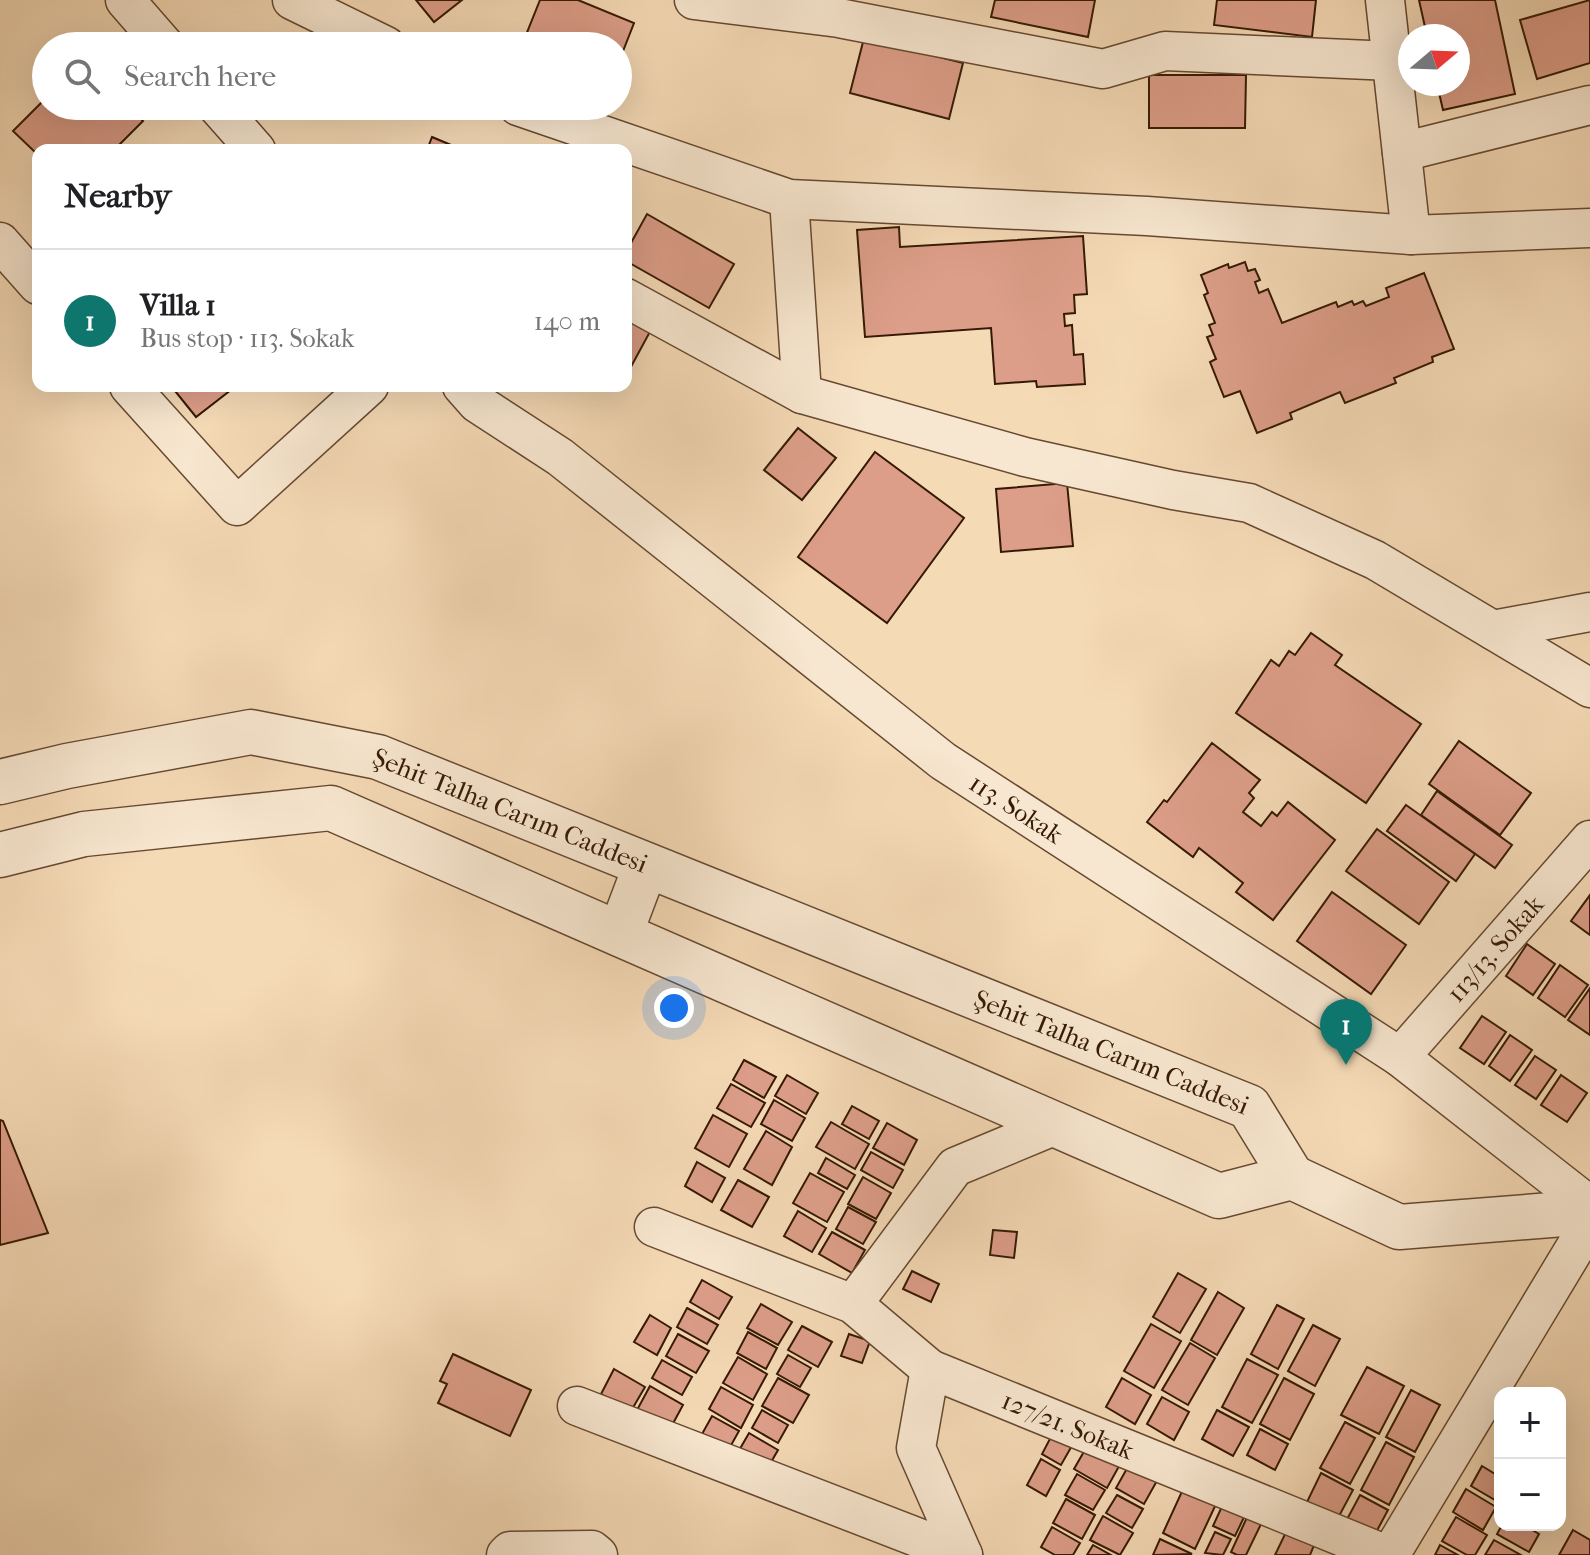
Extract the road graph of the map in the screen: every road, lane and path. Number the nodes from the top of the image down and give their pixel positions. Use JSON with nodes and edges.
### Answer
{"nodes":[{"id":1,"x":125,"y":0,"type":"edge"},
{"id":2,"x":292,"y":0,"type":"edge"},
{"id":3,"x":694,"y":0,"type":"edge"},
{"id":4,"x":1385,"y":0,"type":"edge"},
{"id":5,"x":153,"y":32,"type":"edge"},
{"id":6,"x":357,"y":32,"type":"edge"},
{"id":7,"x":1392,"y":61,"type":"junction"},
{"id":8,"x":1590,"y":105,"type":"edge"},
{"id":9,"x":229,"y":120,"type":"edge"},
{"id":10,"x":559,"y":120,"type":"edge"},
{"id":11,"x":251,"y":144,"type":"edge"},
{"id":12,"x":629,"y":144,"type":"edge"},
{"id":13,"x":632,"y":145,"type":"edge"},
{"id":14,"x":1402,"y":152,"type":"junction"},
{"id":15,"x":789,"y":199,"type":"junction"},
{"id":16,"x":1590,"y":228,"type":"edge"},
{"id":17,"x":1411,"y":235,"type":"junction"},
{"id":18,"x":0,"y":242,"type":"edge"},
{"id":19,"x":32,"y":277,"type":"edge"},
{"id":20,"x":632,"y":301,"type":"edge"},
{"id":21,"x":134,"y":392,"type":"edge"},
{"id":22,"x":362,"y":392,"type":"edge"},
{"id":23,"x":467,"y":392,"type":"edge"},
{"id":24,"x":802,"y":394,"type":"junction"},
{"id":25,"x":1590,"y":612,"type":"edge"},
{"id":26,"x":1493,"y":630,"type":"junction"},
{"id":27,"x":1590,"y":688,"type":"edge"},
{"id":28,"x":0,"y":782,"type":"edge"},
{"id":29,"x":1590,"y":840,"type":"edge"},
{"id":30,"x":0,"y":855,"type":"edge"},
{"id":31,"x":646,"y":865,"type":"junction"},
{"id":32,"x":620,"y":934,"type":"junction"},
{"id":33,"x":1400,"y":1057,"type":"junction"},
{"id":34,"x":1056,"y":1125,"type":"junction"},
{"id":35,"x":1292,"y":1177,"type":"junction"},
{"id":36,"x":1590,"y":1206,"type":"edge"},
{"id":37,"x":1590,"y":1212,"type":"edge"},
{"id":38,"x":1590,"y":1223,"type":"edge"},
{"id":39,"x":654,"y":1227,"type":"dead end"},
{"id":40,"x":853,"y":1304,"type":"junction"},
{"id":41,"x":930,"y":1369,"type":"junction"},
{"id":42,"x":577,"y":1406,"type":"dead end"},
{"id":43,"x":506,"y":1555,"type":"edge"},
{"id":44,"x":598,"y":1555,"type":"edge"},
{"id":45,"x":963,"y":1555,"type":"edge"},
{"id":46,"x":1389,"y":1555,"type":"edge"}],
"edges":[{"from":1,"to":5,"type":"street"},
{"from":2,"to":6,"type":"street"},
{"from":3,"to":7,"type":"street"},
{"from":4,"to":7,"type":"street"},
{"from":7,"to":14,"type":"street"},
{"from":8,"to":14,"type":"street"},
{"from":9,"to":11,"type":"street"},
{"from":10,"to":12,"type":"street"},
{"from":13,"to":15,"type":"street"},
{"from":14,"to":17,"type":"street"},
{"from":15,"to":17,"type":"street"},
{"from":15,"to":24,"type":"street"},
{"from":16,"to":17,"type":"street"},
{"from":18,"to":19,"type":"street"},
{"from":20,"to":24,"type":"street"},
{"from":21,"to":22,"type":"street"},
{"from":23,"to":33,"type":"street","name":"113. Sokak"},
{"from":24,"to":26,"type":"street"},
{"from":25,"to":26,"type":"street"},
{"from":26,"to":27,"type":"street"},
{"from":28,"to":31,"type":"street","name":"Şehit Talha Carım Caddesi"},
{"from":29,"to":33,"type":"street","name":"113/13. Sokak"},
{"from":30,"to":32,"type":"street"},
{"from":31,"to":32,"type":"street"},
{"from":31,"to":35,"type":"street","name":"Şehit Talha Carım Caddesi"},
{"from":32,"to":34,"type":"street"},
{"from":33,"to":36,"type":"street","name":"113. Sokak"},
{"from":34,"to":35,"type":"street"},
{"from":34,"to":40,"type":"street"},
{"from":35,"to":37,"type":"street"},
{"from":38,"to":46,"type":"street","name":"127/21. Sokak"},
{"from":39,"to":40,"type":"street","name":"127/21. Sokak"},
{"from":40,"to":41,"type":"street","name":"127/21. Sokak"},
{"from":41,"to":45,"type":"street"},
{"from":41,"to":46,"type":"street","name":"127/21. Sokak"},
{"from":42,"to":45,"type":"street"},
{"from":43,"to":44,"type":"street"}]}
